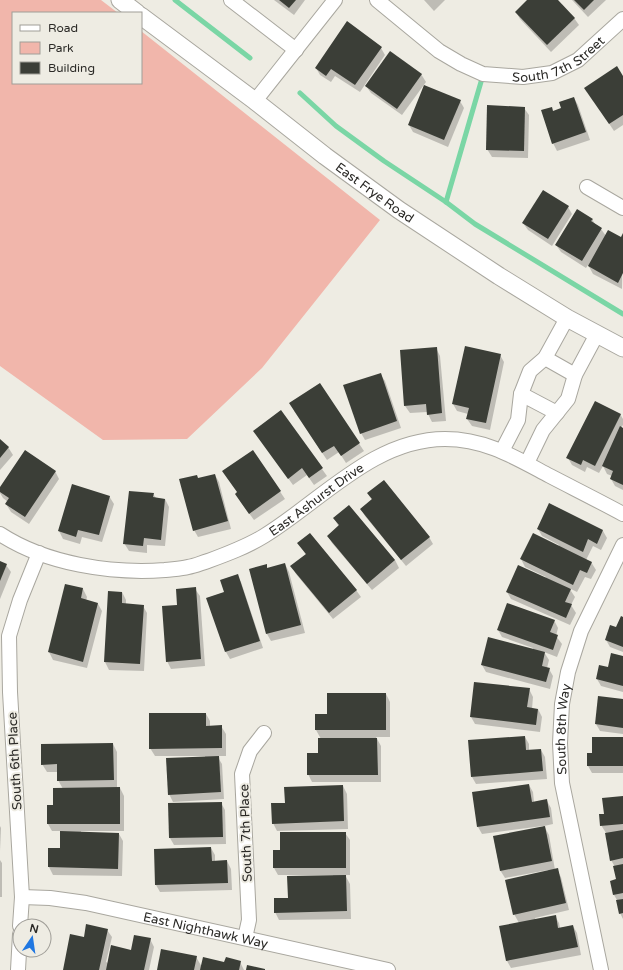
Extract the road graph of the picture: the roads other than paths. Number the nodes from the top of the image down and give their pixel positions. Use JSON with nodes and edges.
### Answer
{"nodes":[{"id":1,"x":120,"y":0,"type":"edge"},
{"id":2,"x":231,"y":0,"type":"edge"},
{"id":3,"x":335,"y":0,"type":"edge"},
{"id":4,"x":377,"y":0,"type":"edge"},
{"id":5,"x":136,"y":12,"type":"edge"},
{"id":6,"x":142,"y":17,"type":"edge"},
{"id":7,"x":623,"y":19,"type":"edge"},
{"id":8,"x":296,"y":50,"type":"junction"},
{"id":9,"x":255,"y":101,"type":"junction"},
{"id":10,"x":587,"y":186,"type":"dead end"},
{"id":11,"x":623,"y":208,"type":"edge"},
{"id":12,"x":567,"y":318,"type":"junction"},
{"id":13,"x":597,"y":334,"type":"junction"},
{"id":14,"x":623,"y":348,"type":"edge"},
{"id":15,"x":545,"y":358,"type":"junction"},
{"id":16,"x":575,"y":375,"type":"junction"},
{"id":17,"x":521,"y":394,"type":"junction"},
{"id":18,"x":557,"y":413,"type":"junction"},
{"id":19,"x":502,"y":451,"type":"junction"},
{"id":20,"x":527,"y":463,"type":"junction"},
{"id":21,"x":623,"y":514,"type":"edge"},
{"id":22,"x":0,"y":534,"type":"edge"},
{"id":23,"x":623,"y":545,"type":"edge"},
{"id":24,"x":39,"y":553,"type":"junction"},
{"id":25,"x":264,"y":733,"type":"dead end"},
{"id":26,"x":22,"y":897,"type":"junction"},
{"id":27,"x":21,"y":918,"type":"edge"},
{"id":28,"x":245,"y":938,"type":"junction"},
{"id":29,"x":19,"y":958,"type":"edge"},
{"id":30,"x":18,"y":970,"type":"edge"},
{"id":31,"x":388,"y":970,"type":"edge"},
{"id":32,"x":601,"y":970,"type":"edge"}],
"edges":[{"from":1,"to":5,"type":"street"},
{"from":2,"to":8,"type":"street"},
{"from":3,"to":8,"type":"street"},
{"from":4,"to":7,"type":"street","name":"South 7th Street"},
{"from":6,"to":9,"type":"street","name":"East Frye Road"},
{"from":8,"to":9,"type":"street"},
{"from":9,"to":12,"type":"street","name":"East Frye Road"},
{"from":10,"to":11,"type":"street"},
{"from":12,"to":13,"type":"street","name":"East Frye Road"},
{"from":12,"to":15,"type":"street"},
{"from":13,"to":14,"type":"street","name":"East Frye Road"},
{"from":13,"to":16,"type":"street"},
{"from":15,"to":16,"type":"street"},
{"from":15,"to":17,"type":"street"},
{"from":16,"to":18,"type":"street"},
{"from":17,"to":18,"type":"street"},
{"from":17,"to":19,"type":"street"},
{"from":18,"to":20,"type":"street"},
{"from":19,"to":20,"type":"street","name":"East Ashurst Drive"},
{"from":19,"to":24,"type":"street","name":"East Ashurst Drive"},
{"from":20,"to":21,"type":"street","name":"East Ashurst Drive"},
{"from":22,"to":24,"type":"street","name":"East Ashurst Drive"},
{"from":23,"to":32,"type":"street","name":"South 8th Way"},
{"from":24,"to":26,"type":"street","name":"South 6th Place"},
{"from":25,"to":28,"type":"street","name":"South 7th Place"},
{"from":26,"to":27,"type":"street","name":"South 6th Place"},
{"from":26,"to":28,"type":"street","name":"East Nighthawk Way"},
{"from":28,"to":31,"type":"street","name":"East Nighthawk Way"},
{"from":29,"to":30,"type":"street"}]}
